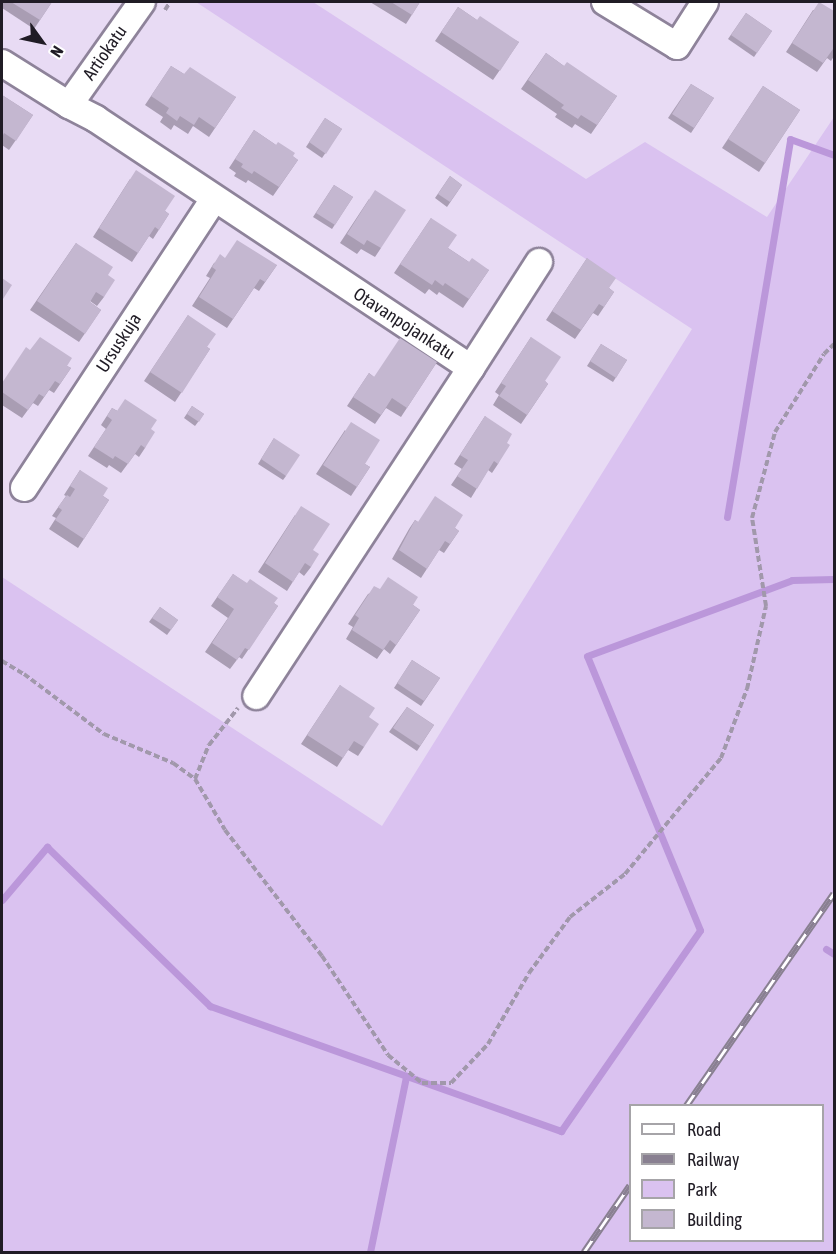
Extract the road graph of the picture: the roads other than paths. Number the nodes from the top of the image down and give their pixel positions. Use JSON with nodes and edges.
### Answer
{"nodes":[{"id":1,"x":142,"y":2,"type":"edge"},
{"id":2,"x":604,"y":2,"type":"edge"},
{"id":3,"x":705,"y":2,"type":"edge"},
{"id":4,"x":2,"y":63,"type":"edge"},
{"id":5,"x":69,"y":105,"type":"junction"},
{"id":6,"x":214,"y":199,"type":"junction"},
{"id":7,"x":539,"y":262,"type":"dead end"},
{"id":8,"x":471,"y":368,"type":"junction"},
{"id":9,"x":24,"y":488,"type":"dead end"},
{"id":10,"x":256,"y":696,"type":"road end"}],
"edges":[{"from":1,"to":5,"type":"street","name":"Artiokatu"},
{"from":2,"to":3,"type":"street"},
{"from":4,"to":5,"type":"street","name":"Otavanpojankatu"},
{"from":5,"to":6,"type":"street","name":"Otavanpojankatu"},
{"from":6,"to":8,"type":"street","name":"Otavanpojankatu"},
{"from":6,"to":9,"type":"street","name":"Ursuskuja"},
{"from":7,"to":8,"type":"street"},
{"from":8,"to":10,"type":"street","name":"Otavanpojankatu"}]}
